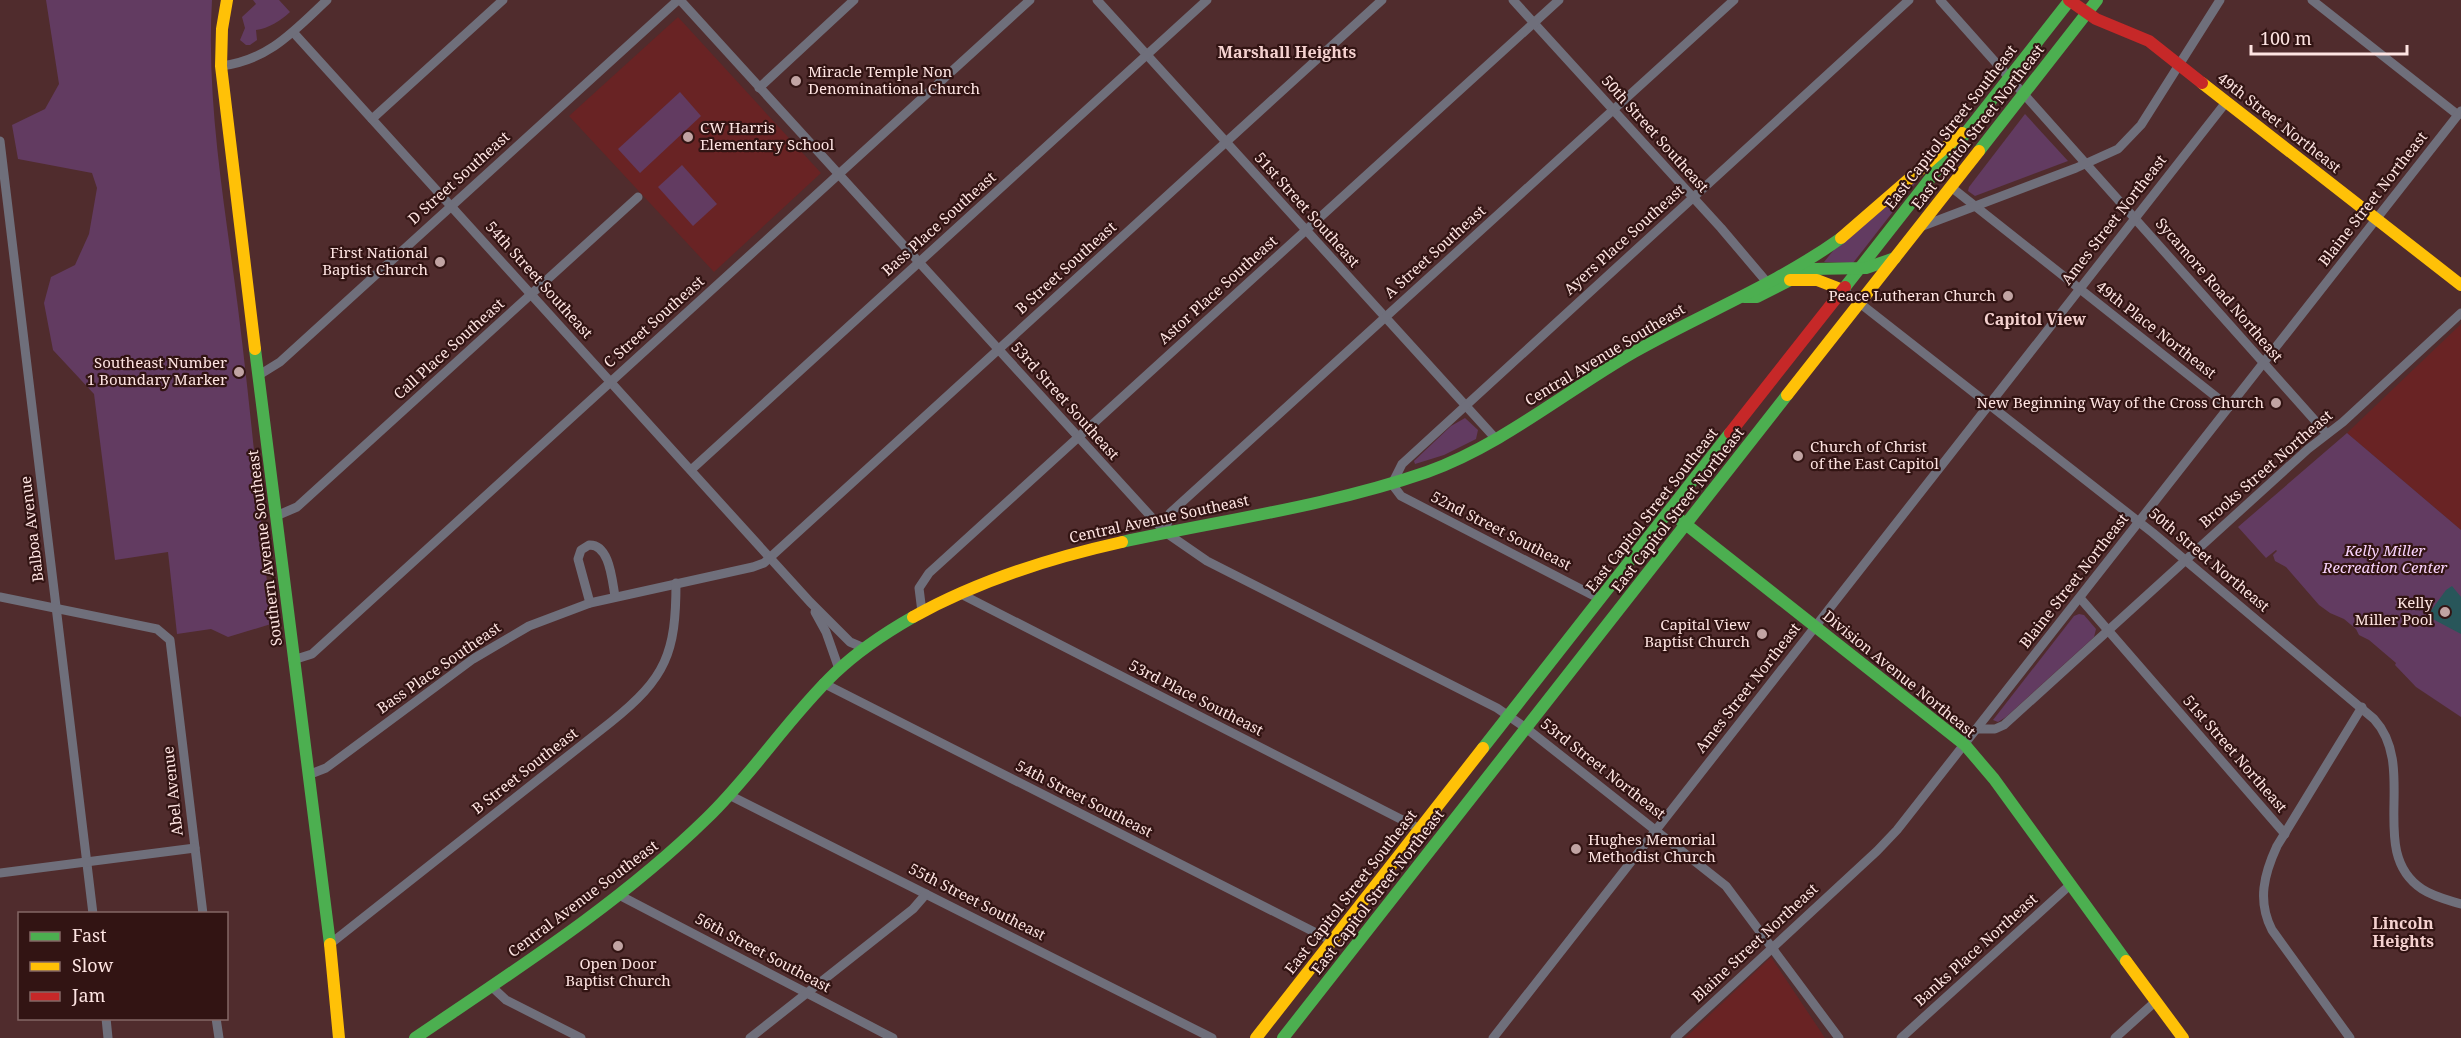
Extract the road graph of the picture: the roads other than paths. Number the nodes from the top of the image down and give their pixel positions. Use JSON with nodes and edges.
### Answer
{"nodes":[{"id":1,"x":227,"y":0,"type":"edge"},
{"id":2,"x":327,"y":0,"type":"edge"},
{"id":3,"x":502,"y":0,"type":"edge"},
{"id":4,"x":679,"y":0,"type":"edge"},
{"id":5,"x":854,"y":0,"type":"edge"},
{"id":6,"x":1030,"y":0,"type":"edge"},
{"id":7,"x":1097,"y":0,"type":"edge"},
{"id":8,"x":1207,"y":0,"type":"edge"},
{"id":9,"x":1382,"y":0,"type":"edge"},
{"id":10,"x":1513,"y":0,"type":"edge"},
{"id":11,"x":1559,"y":0,"type":"edge"},
{"id":12,"x":1734,"y":0,"type":"edge"},
{"id":13,"x":1909,"y":0,"type":"edge"},
{"id":14,"x":1940,"y":0,"type":"edge"},
{"id":15,"x":2069,"y":0,"type":"edge"},
{"id":16,"x":2097,"y":0,"type":"edge"},
{"id":17,"x":2220,"y":0,"type":"edge"},
{"id":18,"x":2312,"y":0,"type":"edge"},
{"id":19,"x":2087,"y":13,"type":"junction"},
{"id":20,"x":1534,"y":23,"type":"junction"},
{"id":21,"x":293,"y":32,"type":"junction"},
{"id":22,"x":1146,"y":55,"type":"junction"},
{"id":23,"x":220,"y":61,"type":"junction"},
{"id":24,"x":2179,"y":64,"type":"junction"},
{"id":25,"x":2017,"y":84,"type":"junction"},
{"id":26,"x":759,"y":88,"type":"junction"},
{"id":27,"x":2227,"y":101,"type":"junction"},
{"id":28,"x":1613,"y":110,"type":"junction"},
{"id":29,"x":2460,"y":113,"type":"edge"},
{"id":30,"x":372,"y":119,"type":"junction"},
{"id":31,"x":1970,"y":127,"type":"junction"},
{"id":32,"x":0,"y":141,"type":"edge"},
{"id":33,"x":1226,"y":142,"type":"junction"},
{"id":34,"x":1,"y":154,"type":"edge"},
{"id":35,"x":2087,"y":164,"type":"junction"},
{"id":36,"x":838,"y":175,"type":"junction"},
{"id":37,"x":1950,"y":187,"type":"junction"},
{"id":38,"x":638,"y":196,"type":"dead end"},
{"id":39,"x":1693,"y":198,"type":"junction"},
{"id":40,"x":451,"y":205,"type":"junction"},
{"id":41,"x":1977,"y":207,"type":"junction"},
{"id":42,"x":2135,"y":218,"type":"junction"},
{"id":43,"x":2377,"y":219,"type":"junction"},
{"id":44,"x":1918,"y":228,"type":"junction"},
{"id":45,"x":1306,"y":231,"type":"junction"},
{"id":46,"x":1896,"y":257,"type":"junction"},
{"id":47,"x":918,"y":262,"type":"junction"},
{"id":48,"x":1860,"y":268,"type":"junction"},
{"id":49,"x":1790,"y":280,"type":"junction"},
{"id":50,"x":1770,"y":285,"type":"junction"},
{"id":51,"x":2461,"y":285,"type":"edge"},
{"id":52,"x":2080,"y":289,"type":"junction"},
{"id":53,"x":1843,"y":290,"type":"junction"},
{"id":54,"x":531,"y":295,"type":"junction"},
{"id":55,"x":1859,"y":303,"type":"junction"},
{"id":56,"x":2461,"y":313,"type":"edge"},
{"id":57,"x":1385,"y":318,"type":"junction"},
{"id":58,"x":998,"y":350,"type":"junction"},
{"id":59,"x":2264,"y":363,"type":"junction"},
{"id":60,"x":259,"y":375,"type":"junction"},
{"id":61,"x":610,"y":382,"type":"junction"},
{"id":62,"x":1989,"y":404,"type":"junction"},
{"id":63,"x":1465,"y":405,"type":"junction"},
{"id":64,"x":2229,"y":407,"type":"junction"},
{"id":65,"x":2327,"y":434,"type":"junction"},
{"id":66,"x":1077,"y":437,"type":"junction"},
{"id":67,"x":1496,"y":439,"type":"junction"},
{"id":68,"x":691,"y":470,"type":"junction"},
{"id":69,"x":1392,"y":484,"type":"junction"},
{"id":70,"x":1669,"y":511,"type":"junction"},
{"id":71,"x":276,"y":516,"type":"junction"},
{"id":72,"x":2139,"y":522,"type":"junction"},
{"id":73,"x":1686,"y":524,"type":"junction"},
{"id":74,"x":1165,"y":532,"type":"junction"},
{"id":75,"x":770,"y":558,"type":"junction"},
{"id":76,"x":2186,"y":560,"type":"junction"},
{"id":77,"x":676,"y":583,"type":"junction"},
{"id":78,"x":959,"y":593,"type":"junction"},
{"id":79,"x":615,"y":596,"type":"junction"},
{"id":80,"x":0,"y":597,"type":"edge"},
{"id":81,"x":2080,"y":598,"type":"junction"},
{"id":82,"x":1600,"y":599,"type":"junction"},
{"id":83,"x":810,"y":602,"type":"junction"},
{"id":84,"x":590,"y":603,"type":"junction"},
{"id":85,"x":56,"y":608,"type":"junction"},
{"id":86,"x":922,"y":612,"type":"junction"},
{"id":87,"x":1815,"y":627,"type":"junction"},
{"id":88,"x":2108,"y":631,"type":"junction"},
{"id":89,"x":864,"y":648,"type":"junction"},
{"id":90,"x":293,"y":660,"type":"junction"},
{"id":91,"x":839,"y":669,"type":"junction"},
{"id":92,"x":823,"y":683,"type":"junction"},
{"id":93,"x":2362,"y":707,"type":"junction"},
{"id":94,"x":1510,"y":716,"type":"junction"},
{"id":95,"x":1526,"y":728,"type":"junction"},
{"id":96,"x":1977,"y":729,"type":"junction"},
{"id":97,"x":1965,"y":745,"type":"junction"},
{"id":98,"x":308,"y":775,"type":"junction"},
{"id":99,"x":729,"y":795,"type":"junction"},
{"id":100,"x":1420,"y":829,"type":"junction"},
{"id":101,"x":1656,"y":830,"type":"junction"},
{"id":102,"x":2285,"y":834,"type":"junction"},
{"id":103,"x":195,"y":848,"type":"junction"},
{"id":104,"x":87,"y":862,"type":"junction"},
{"id":105,"x":0,"y":873,"type":"edge"},
{"id":106,"x":2071,"y":884,"type":"junction"},
{"id":107,"x":619,"y":894,"type":"junction"},
{"id":108,"x":926,"y":894,"type":"junction"},
{"id":109,"x":2461,"y":904,"type":"edge"},
{"id":110,"x":93,"y":912,"type":"edge"},
{"id":111,"x":203,"y":912,"type":"edge"},
{"id":112,"x":1332,"y":941,"type":"junction"},
{"id":113,"x":330,"y":945,"type":"junction"},
{"id":114,"x":1773,"y":947,"type":"junction"},
{"id":115,"x":491,"y":986,"type":"junction"},
{"id":116,"x":807,"y":993,"type":"junction"},
{"id":117,"x":2156,"y":1000,"type":"junction"},
{"id":118,"x":106,"y":1020,"type":"edge"},
{"id":119,"x":216,"y":1020,"type":"edge"},
{"id":120,"x":108,"y":1038,"type":"edge"},
{"id":121,"x":219,"y":1038,"type":"edge"},
{"id":122,"x":339,"y":1038,"type":"edge"},
{"id":123,"x":416,"y":1038,"type":"edge"},
{"id":124,"x":581,"y":1038,"type":"edge"},
{"id":125,"x":750,"y":1038,"type":"edge"},
{"id":126,"x":893,"y":1038,"type":"edge"},
{"id":127,"x":1212,"y":1038,"type":"edge"},
{"id":128,"x":1256,"y":1038,"type":"edge"},
{"id":129,"x":1282,"y":1038,"type":"edge"},
{"id":130,"x":1493,"y":1038,"type":"edge"},
{"id":131,"x":1675,"y":1038,"type":"edge"},
{"id":132,"x":1839,"y":1038,"type":"edge"},
{"id":133,"x":1901,"y":1038,"type":"edge"},
{"id":134,"x":2115,"y":1038,"type":"edge"},
{"id":135,"x":2183,"y":1038,"type":"edge"},
{"id":136,"x":2349,"y":1038,"type":"edge"}],
"edges":[{"from":1,"to":23,"type":"main road","name":"Southern Avenue Southeast"},
{"from":2,"to":21,"type":"street"},
{"from":3,"to":30,"type":"street"},
{"from":4,"to":26,"type":"street","name":"53rd Street Southeast"},
{"from":4,"to":40,"type":"street","name":"D Street Southeast"},
{"from":5,"to":26,"type":"street"},
{"from":6,"to":36,"type":"street","name":"C Street Southeast"},
{"from":7,"to":22,"type":"street","name":"51st Street Southeast"},
{"from":8,"to":22,"type":"street","name":"Bass Place Southeast"},
{"from":9,"to":33,"type":"street","name":"B Street Southeast"},
{"from":10,"to":20,"type":"street","name":"50th Street Southeast"},
{"from":11,"to":20,"type":"street","name":"Astor Place Southeast"},
{"from":12,"to":28,"type":"street","name":"A Street Southeast"},
{"from":13,"to":39,"type":"street","name":"Ayers Place Southeast"},
{"from":14,"to":25,"type":"street","name":"Sycamore Road Northeast"},
{"from":15,"to":19,"type":"main road","name":"49th Street Northeast"},
{"from":15,"to":25,"type":"main road","name":"East Capitol Street Southeast"},
{"from":16,"to":19,"type":"main road","name":"East Capitol Street Northeast"},
{"from":17,"to":24,"type":"street"},
{"from":18,"to":29,"type":"street"},
{"from":19,"to":24,"type":"main road","name":"49th Street Northeast"},
{"from":19,"to":25,"type":"main road","name":"East Capitol Street Northeast"},
{"from":20,"to":28,"type":"street","name":"50th Street Southeast"},
{"from":20,"to":45,"type":"street","name":"Astor Place Southeast"},
{"from":21,"to":23,"type":"street"},
{"from":21,"to":30,"type":"street","name":"54th Street Southeast"},
{"from":22,"to":33,"type":"street","name":"51st Street Southeast"},
{"from":22,"to":47,"type":"street","name":"Bass Place Southeast"},
{"from":23,"to":60,"type":"main road","name":"Southern Avenue Southeast"},
{"from":24,"to":27,"type":"main road","name":"49th Street Northeast"},
{"from":24,"to":35,"type":"street"},
{"from":25,"to":31,"type":"main road","name":"East Capitol Street Southeast"},
{"from":25,"to":35,"type":"street","name":"Sycamore Road Northeast"},
{"from":25,"to":37,"type":"main road","name":"East Capitol Street Northeast"},
{"from":26,"to":36,"type":"street","name":"53rd Street Southeast"},
{"from":27,"to":42,"type":"street","name":"Ames Street Northeast"},
{"from":27,"to":43,"type":"main road","name":"49th Street Northeast"},
{"from":28,"to":39,"type":"street","name":"50th Street Southeast"},
{"from":28,"to":57,"type":"street","name":"A Street Southeast"},
{"from":29,"to":43,"type":"street","name":"Blaine Street Northeast"},
{"from":30,"to":40,"type":"street","name":"54th Street Southeast"},
{"from":31,"to":48,"type":"main road","name":"East Capitol Street Southeast"},
{"from":31,"to":50,"type":"main road","name":"Central Avenue Southeast"},
{"from":32,"to":34,"type":"street","name":"Balboa Avenue"},
{"from":33,"to":45,"type":"street","name":"51st Street Southeast"},
{"from":33,"to":58,"type":"street","name":"B Street Southeast"},
{"from":34,"to":85,"type":"street","name":"Balboa Avenue"},
{"from":35,"to":41,"type":"street"},
{"from":35,"to":42,"type":"street","name":"Sycamore Road Northeast"},
{"from":36,"to":47,"type":"street","name":"53rd Street Southeast"},
{"from":36,"to":61,"type":"street","name":"C Street Southeast"},
{"from":37,"to":41,"type":"street","name":"49th Place Northeast"},
{"from":37,"to":44,"type":"main road","name":"East Capitol Street Northeast"},
{"from":38,"to":54,"type":"street","name":"Call Place Southeast"},
{"from":39,"to":50,"type":"street","name":"50th Street Southeast"},
{"from":39,"to":63,"type":"street","name":"Ayers Place Southeast"},
{"from":40,"to":54,"type":"street","name":"54th Street Southeast"},
{"from":40,"to":60,"type":"street","name":"D Street Southeast"},
{"from":41,"to":44,"type":"street"},
{"from":41,"to":52,"type":"street","name":"49th Place Northeast"},
{"from":42,"to":52,"type":"street","name":"Ames Street Northeast"},
{"from":42,"to":59,"type":"street","name":"Sycamore Road Northeast"},
{"from":43,"to":51,"type":"main road","name":"49th Street Northeast"},
{"from":43,"to":59,"type":"street","name":"Blaine Street Northeast"},
{"from":44,"to":46,"type":"main road","name":"East Capitol Street Northeast"},
{"from":45,"to":57,"type":"street","name":"51st Street Southeast"},
{"from":45,"to":66,"type":"street","name":"Astor Place Southeast"},
{"from":46,"to":48,"type":"main road"},
{"from":46,"to":55,"type":"main road","name":"East Capitol Street Northeast"},
{"from":47,"to":58,"type":"street","name":"53rd Street Southeast"},
{"from":47,"to":68,"type":"street","name":"Bass Place Southeast"},
{"from":48,"to":49,"type":"main road"},
{"from":48,"to":53,"type":"main road","name":"East Capitol Street Southeast"},
{"from":49,"to":50,"type":"main road"},
{"from":49,"to":53,"type":"main road"},
{"from":50,"to":67,"type":"main road","name":"Central Avenue Southeast"},
{"from":52,"to":62,"type":"street","name":"Ames Street Northeast"},
{"from":52,"to":64,"type":"street","name":"49th Place Northeast"},
{"from":53,"to":55,"type":"street","name":"50th Street Northeast"},
{"from":53,"to":70,"type":"main road","name":"East Capitol Street Southeast"},
{"from":54,"to":61,"type":"street","name":"54th Street Southeast"},
{"from":54,"to":71,"type":"street","name":"Call Place Southeast"},
{"from":55,"to":62,"type":"street","name":"50th Street Northeast"},
{"from":55,"to":73,"type":"main road","name":"East Capitol Street Northeast"},
{"from":56,"to":65,"type":"street","name":"Brooks Street Northeast"},
{"from":57,"to":63,"type":"street","name":"51st Street Southeast"},
{"from":57,"to":74,"type":"street","name":"A Street Southeast"},
{"from":58,"to":66,"type":"street","name":"53rd Street Southeast"},
{"from":58,"to":75,"type":"street","name":"B Street Southeast"},
{"from":59,"to":64,"type":"street","name":"Blaine Street Northeast"},
{"from":59,"to":65,"type":"street","name":"Sycamore Road Northeast"},
{"from":60,"to":71,"type":"main road","name":"Southern Avenue Southeast"},
{"from":61,"to":68,"type":"street","name":"54th Street Southeast"},
{"from":61,"to":90,"type":"street","name":"C Street Southeast"},
{"from":62,"to":72,"type":"street","name":"50th Street Northeast"},
{"from":62,"to":87,"type":"street","name":"Ames Street Northeast"},
{"from":63,"to":67,"type":"street","name":"51st Street Southeast"},
{"from":63,"to":69,"type":"street","name":"Ayers Place Southeast"},
{"from":64,"to":72,"type":"street","name":"Blaine Street Northeast"},
{"from":65,"to":76,"type":"street","name":"Brooks Street Northeast"},
{"from":66,"to":74,"type":"street","name":"53rd Street Southeast"},
{"from":66,"to":86,"type":"street","name":"Astor Place Southeast"},
{"from":67,"to":69,"type":"main road","name":"Central Avenue Southeast"},
{"from":68,"to":75,"type":"street","name":"54th Street Southeast"},
{"from":69,"to":74,"type":"main road","name":"Central Avenue Southeast"},
{"from":69,"to":82,"type":"street","name":"52nd Street Southeast"},
{"from":70,"to":73,"type":"main road","name":"Division Avenue Northeast"},
{"from":70,"to":82,"type":"main road","name":"East Capitol Street Southeast"},
{"from":71,"to":90,"type":"main road","name":"Southern Avenue Southeast"},
{"from":72,"to":76,"type":"street","name":"50th Street Northeast"},
{"from":72,"to":81,"type":"street","name":"Blaine Street Northeast"},
{"from":73,"to":87,"type":"main road","name":"Division Avenue Northeast"},
{"from":73,"to":95,"type":"main road","name":"East Capitol Street Northeast"},
{"from":74,"to":78,"type":"main road","name":"Central Avenue Southeast"},
{"from":74,"to":94,"type":"street","name":"53rd Street Southeast"},
{"from":75,"to":77,"type":"street","name":"Bass Place Southeast"},
{"from":75,"to":83,"type":"street","name":"54th Street Southeast"},
{"from":76,"to":88,"type":"street","name":"Brooks Street Northeast"},
{"from":76,"to":93,"type":"street","name":"50th Street Northeast"},
{"from":77,"to":79,"type":"street","name":"Bass Place Southeast"},
{"from":77,"to":113,"type":"street","name":"B Street Southeast"},
{"from":78,"to":86,"type":"main road","name":"Central Avenue Southeast"},
{"from":78,"to":100,"type":"street","name":"53rd Place Southeast"},
{"from":79,"to":84,"type":"street","name":"Bass Place Southeast"},
{"from":79,"to":84,"type":"street"},
{"from":80,"to":85,"type":"street","name":"Abel Avenue"},
{"from":81,"to":88,"type":"street","name":"51st Street Northeast"},
{"from":81,"to":96,"type":"street","name":"Blaine Street Northeast"},
{"from":82,"to":94,"type":"main road","name":"East Capitol Street Southeast"},
{"from":83,"to":89,"type":"street","name":"54th Street Southeast"},
{"from":83,"to":91,"type":"street","name":"54th Street Southeast"},
{"from":84,"to":98,"type":"street","name":"Bass Place Southeast"},
{"from":85,"to":103,"type":"street","name":"Abel Avenue"},
{"from":85,"to":104,"type":"street","name":"Balboa Avenue"},
{"from":86,"to":89,"type":"main road","name":"Central Avenue Southeast"},
{"from":87,"to":97,"type":"main road","name":"Division Avenue Northeast"},
{"from":87,"to":101,"type":"street","name":"Ames Street Northeast"},
{"from":88,"to":96,"type":"street","name":"Brooks Street Northeast"},
{"from":88,"to":102,"type":"street","name":"51st Street Northeast"},
{"from":89,"to":91,"type":"main road","name":"Central Avenue Southeast"},
{"from":90,"to":98,"type":"main road","name":"Southern Avenue Southeast"},
{"from":91,"to":92,"type":"main road","name":"Central Avenue Southeast"},
{"from":92,"to":99,"type":"main road","name":"Central Avenue Southeast"},
{"from":92,"to":112,"type":"street","name":"54th Street Southeast"},
{"from":93,"to":102,"type":"street"},
{"from":93,"to":109,"type":"street","name":"50th Street Northeast"},
{"from":94,"to":95,"type":"street","name":"53rd Street Northeast"},
{"from":94,"to":100,"type":"main road","name":"East Capitol Street Southeast"},
{"from":95,"to":101,"type":"street","name":"53rd Street Northeast"},
{"from":95,"to":129,"type":"main road","name":"East Capitol Street Northeast"},
{"from":96,"to":97,"type":"street","name":"Blaine Street Northeast"},
{"from":97,"to":106,"type":"main road","name":"Division Avenue Northeast"},
{"from":97,"to":114,"type":"street","name":"Blaine Street Northeast"},
{"from":98,"to":113,"type":"main road","name":"Southern Avenue Southeast"},
{"from":99,"to":107,"type":"main road","name":"Central Avenue Southeast"},
{"from":99,"to":108,"type":"street","name":"55th Street Southeast"},
{"from":100,"to":112,"type":"main road","name":"East Capitol Street Southeast"},
{"from":101,"to":114,"type":"street","name":"53rd Street Northeast"},
{"from":101,"to":130,"type":"street","name":"Ames Street Northeast"},
{"from":102,"to":136,"type":"street","name":"51st Street Northeast"},
{"from":103,"to":104,"type":"street"},
{"from":103,"to":111,"type":"street","name":"Abel Avenue"},
{"from":104,"to":105,"type":"street"},
{"from":104,"to":110,"type":"street","name":"Balboa Avenue"},
{"from":106,"to":117,"type":"main road","name":"Division Avenue Northeast"},
{"from":106,"to":133,"type":"street","name":"Banks Place Northeast"},
{"from":107,"to":115,"type":"main road","name":"Central Avenue Southeast"},
{"from":107,"to":116,"type":"street","name":"56th Street Southeast"},
{"from":108,"to":116,"type":"street"},
{"from":108,"to":127,"type":"street","name":"55th Street Southeast"},
{"from":112,"to":128,"type":"main road","name":"East Capitol Street Southeast"},
{"from":113,"to":122,"type":"main road","name":"Southern Avenue Southeast"},
{"from":114,"to":131,"type":"street","name":"Blaine Street Northeast"},
{"from":114,"to":132,"type":"street","name":"53rd Street Northeast"},
{"from":115,"to":123,"type":"main road","name":"Central Avenue Southeast"},
{"from":115,"to":124,"type":"street"},
{"from":116,"to":125,"type":"street"},
{"from":116,"to":126,"type":"street","name":"56th Street Southeast"},
{"from":117,"to":134,"type":"street"},
{"from":117,"to":135,"type":"main road","name":"Division Avenue Northeast"},
{"from":118,"to":120,"type":"street"},
{"from":119,"to":121,"type":"street"}]}
